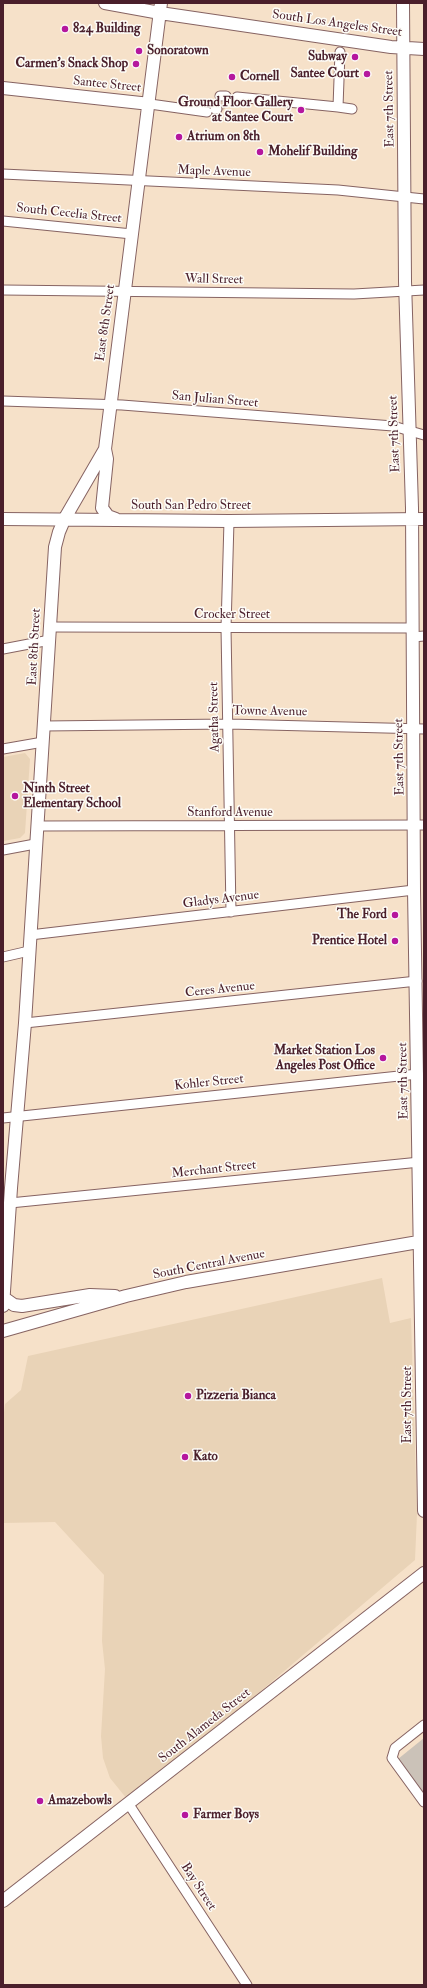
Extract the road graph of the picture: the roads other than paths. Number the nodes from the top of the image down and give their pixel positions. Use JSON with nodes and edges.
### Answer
{"nodes":[{"id":1,"x":105,"y":3,"type":"edge"},
{"id":2,"x":402,"y":3,"type":"edge"},
{"id":3,"x":161,"y":8,"type":"edge"},
{"id":4,"x":403,"y":48,"type":"junction"},
{"id":5,"x":424,"y":49,"type":"edge"},
{"id":6,"x":340,"y":52,"type":"dead end"},
{"id":7,"x":3,"y":88,"type":"edge"},
{"id":8,"x":237,"y":97,"type":"dead end"},
{"id":9,"x":150,"y":104,"type":"junction"},
{"id":10,"x":338,"y":107,"type":"junction"},
{"id":11,"x":352,"y":109,"type":"dead end"},
{"id":12,"x":213,"y":110,"type":"dead end"},
{"id":13,"x":3,"y":174,"type":"edge"},
{"id":14,"x":140,"y":181,"type":"junction"},
{"id":15,"x":404,"y":198,"type":"junction"},
{"id":16,"x":424,"y":199,"type":"edge"},
{"id":17,"x":3,"y":220,"type":"edge"},
{"id":18,"x":132,"y":234,"type":"junction"},
{"id":19,"x":3,"y":290,"type":"edge"},
{"id":20,"x":424,"y":290,"type":"edge"},
{"id":21,"x":406,"y":291,"type":"junction"},
{"id":22,"x":124,"y":292,"type":"junction"},
{"id":23,"x":3,"y":401,"type":"edge"},
{"id":24,"x":109,"y":404,"type":"junction"},
{"id":25,"x":409,"y":430,"type":"junction"},
{"id":26,"x":424,"y":435,"type":"edge"},
{"id":27,"x":105,"y":449,"type":"junction"},
{"id":28,"x":3,"y":518,"type":"edge"},
{"id":29,"x":65,"y":518,"type":"junction"},
{"id":30,"x":116,"y":519,"type":"junction"},
{"id":31,"x":411,"y":519,"type":"junction"},
{"id":32,"x":424,"y":519,"type":"edge"},
{"id":33,"x":229,"y":521,"type":"junction"},
{"id":34,"x":51,"y":627,"type":"junction"},
{"id":35,"x":226,"y":628,"type":"junction"},
{"id":36,"x":417,"y":634,"type":"edge"},
{"id":37,"x":50,"y":640,"type":"junction"},
{"id":38,"x":3,"y":649,"type":"edge"},
{"id":39,"x":229,"y":724,"type":"junction"},
{"id":40,"x":44,"y":726,"type":"junction"},
{"id":41,"x":419,"y":728,"type":"edge"},
{"id":42,"x":43,"y":742,"type":"junction"},
{"id":43,"x":3,"y":749,"type":"edge"},
{"id":44,"x":419,"y":825,"type":"edge"},
{"id":45,"x":37,"y":826,"type":"junction"},
{"id":46,"x":230,"y":826,"type":"junction"},
{"id":47,"x":35,"y":844,"type":"junction"},
{"id":48,"x":3,"y":850,"type":"edge"},
{"id":49,"x":414,"y":890,"type":"junction"},
{"id":50,"x":232,"y":912,"type":"junction"},
{"id":51,"x":419,"y":917,"type":"edge"},
{"id":52,"x":30,"y":934,"type":"junction"},
{"id":53,"x":29,"y":951,"type":"junction"},
{"id":54,"x":3,"y":957,"type":"edge"},
{"id":55,"x":417,"y":981,"type":"junction"},
{"id":56,"x":421,"y":1009,"type":"edge"},
{"id":57,"x":25,"y":1023,"type":"junction"},
{"id":58,"x":418,"y":1074,"type":"junction"},
{"id":59,"x":421,"y":1093,"type":"edge"},
{"id":60,"x":18,"y":1116,"type":"junction"},
{"id":61,"x":3,"y":1118,"type":"edge"},
{"id":62,"x":420,"y":1162,"type":"junction"},
{"id":63,"x":7,"y":1189,"type":"edge"},
{"id":64,"x":10,"y":1203,"type":"junction"},
{"id":65,"x":422,"y":1241,"type":"edge"},
{"id":66,"x":126,"y":1296,"type":"junction"},
{"id":67,"x":4,"y":1298,"type":"edge"},
{"id":68,"x":3,"y":1306,"type":"edge"},
{"id":69,"x":3,"y":1331,"type":"edge"},
{"id":70,"x":424,"y":1511,"type":"edge"},
{"id":71,"x":424,"y":1573,"type":"edge"},
{"id":72,"x":424,"y":1725,"type":"edge"},
{"id":73,"x":424,"y":1802,"type":"edge"},
{"id":74,"x":128,"y":1803,"type":"junction"},
{"id":75,"x":3,"y":1901,"type":"edge"},
{"id":76,"x":247,"y":1985,"type":"edge"}],
"edges":[{"from":1,"to":3,"type":"main road","name":"South Los Angeles Street"},
{"from":2,"to":4,"type":"main road","name":"East 7th Street"},
{"from":3,"to":4,"type":"main road","name":"South Los Angeles Street"},
{"from":3,"to":9,"type":"main road","name":"East 8th Street"},
{"from":4,"to":5,"type":"main road","name":"South Los Angeles Street"},
{"from":4,"to":15,"type":"main road","name":"East 7th Street"},
{"from":6,"to":10,"type":"street"},
{"from":7,"to":9,"type":"main road","name":"Santee Street"},
{"from":8,"to":10,"type":"street"},
{"from":9,"to":12,"type":"street","name":"Santee Street"},
{"from":9,"to":14,"type":"main road","name":"East 8th Street"},
{"from":10,"to":11,"type":"street"},
{"from":13,"to":14,"type":"street","name":"Maple Avenue"},
{"from":14,"to":15,"type":"street","name":"Maple Avenue"},
{"from":14,"to":18,"type":"main road","name":"East 8th Street"},
{"from":15,"to":16,"type":"street","name":"Maple Avenue"},
{"from":15,"to":21,"type":"main road","name":"East 7th Street"},
{"from":17,"to":18,"type":"street","name":"South Cecelia Street"},
{"from":18,"to":22,"type":"main road","name":"East 8th Street"},
{"from":19,"to":22,"type":"street","name":"Wall Street"},
{"from":20,"to":21,"type":"street","name":"Wall Street"},
{"from":21,"to":22,"type":"street","name":"Wall Street"},
{"from":21,"to":25,"type":"main road","name":"East 7th Street"},
{"from":22,"to":24,"type":"main road","name":"East 8th Street"},
{"from":23,"to":24,"type":"street","name":"San Julian Street"},
{"from":24,"to":25,"type":"street","name":"San Julian Street"},
{"from":24,"to":27,"type":"main road","name":"East 8th Street"},
{"from":25,"to":26,"type":"street","name":"San Julian Street"},
{"from":25,"to":31,"type":"main road","name":"East 7th Street"},
{"from":27,"to":29,"type":"main road","name":"East 8th Street"},
{"from":27,"to":30,"type":"main road"},
{"from":28,"to":29,"type":"main road","name":"South San Pedro Street"},
{"from":29,"to":30,"type":"main road","name":"South San Pedro Street"},
{"from":29,"to":34,"type":"main road","name":"East 8th Street"},
{"from":30,"to":33,"type":"main road","name":"South San Pedro Street"},
{"from":31,"to":32,"type":"main road"},
{"from":31,"to":33,"type":"main road","name":"South San Pedro Street"},
{"from":31,"to":36,"type":"main road","name":"East 7th Street"},
{"from":33,"to":35,"type":"street","name":"Agatha Street"},
{"from":34,"to":35,"type":"street","name":"Crocker Street"},
{"from":34,"to":37,"type":"main road","name":"East 8th Street"},
{"from":35,"to":36,"type":"street","name":"Crocker Street"},
{"from":35,"to":39,"type":"street","name":"Agatha Street"},
{"from":36,"to":41,"type":"main road","name":"East 7th Street"},
{"from":37,"to":38,"type":"street"},
{"from":37,"to":40,"type":"main road","name":"East 8th Street"},
{"from":39,"to":40,"type":"street","name":"Towne Avenue"},
{"from":39,"to":41,"type":"street","name":"Towne Avenue"},
{"from":39,"to":46,"type":"street","name":"Agatha Street"},
{"from":40,"to":42,"type":"main road","name":"East 8th Street"},
{"from":41,"to":44,"type":"main road","name":"East 7th Street"},
{"from":42,"to":43,"type":"street"},
{"from":42,"to":45,"type":"main road","name":"East 8th Street"},
{"from":44,"to":46,"type":"street","name":"Stanford Avenue"},
{"from":44,"to":49,"type":"main road","name":"East 7th Street"},
{"from":45,"to":46,"type":"street","name":"Stanford Avenue"},
{"from":45,"to":47,"type":"main road","name":"East 8th Street"},
{"from":46,"to":50,"type":"street","name":"Agatha Street"},
{"from":47,"to":48,"type":"street"},
{"from":47,"to":52,"type":"main road","name":"East 8th Street"},
{"from":49,"to":50,"type":"street","name":"Gladys Avenue"},
{"from":49,"to":51,"type":"main road","name":"East 7th Street"},
{"from":50,"to":52,"type":"street","name":"Gladys Avenue"},
{"from":51,"to":55,"type":"main road","name":"East 7th Street"},
{"from":52,"to":53,"type":"main road","name":"East 8th Street"},
{"from":53,"to":54,"type":"street"},
{"from":53,"to":57,"type":"main road","name":"East 8th Street"},
{"from":55,"to":56,"type":"main road","name":"East 7th Street"},
{"from":55,"to":57,"type":"street","name":"Ceres Avenue"},
{"from":56,"to":58,"type":"main road","name":"East 7th Street"},
{"from":57,"to":60,"type":"main road","name":"East 8th Street"},
{"from":58,"to":59,"type":"main road","name":"East 7th Street"},
{"from":58,"to":60,"type":"street","name":"Kohler Street"},
{"from":59,"to":62,"type":"main road","name":"East 7th Street"},
{"from":60,"to":61,"type":"street","name":"Kohler Street"},
{"from":60,"to":63,"type":"main road","name":"East 8th Street"},
{"from":62,"to":64,"type":"street","name":"Merchant Street"},
{"from":62,"to":65,"type":"main road","name":"East 7th Street"},
{"from":63,"to":64,"type":"main road","name":"East 8th Street"},
{"from":64,"to":67,"type":"main road","name":"East 8th Street"},
{"from":65,"to":66,"type":"main road","name":"South Central Avenue"},
{"from":65,"to":70,"type":"main road","name":"East 7th Street"},
{"from":66,"to":67,"type":"main road"},
{"from":66,"to":69,"type":"main road","name":"South Central Avenue"},
{"from":67,"to":68,"type":"main road","name":"East 8th Street"},
{"from":71,"to":74,"type":"main road","name":"South Alameda Street"},
{"from":72,"to":73,"type":"street"},
{"from":74,"to":75,"type":"main road","name":"South Alameda Street"},
{"from":74,"to":76,"type":"street","name":"Bay Street"}]}
